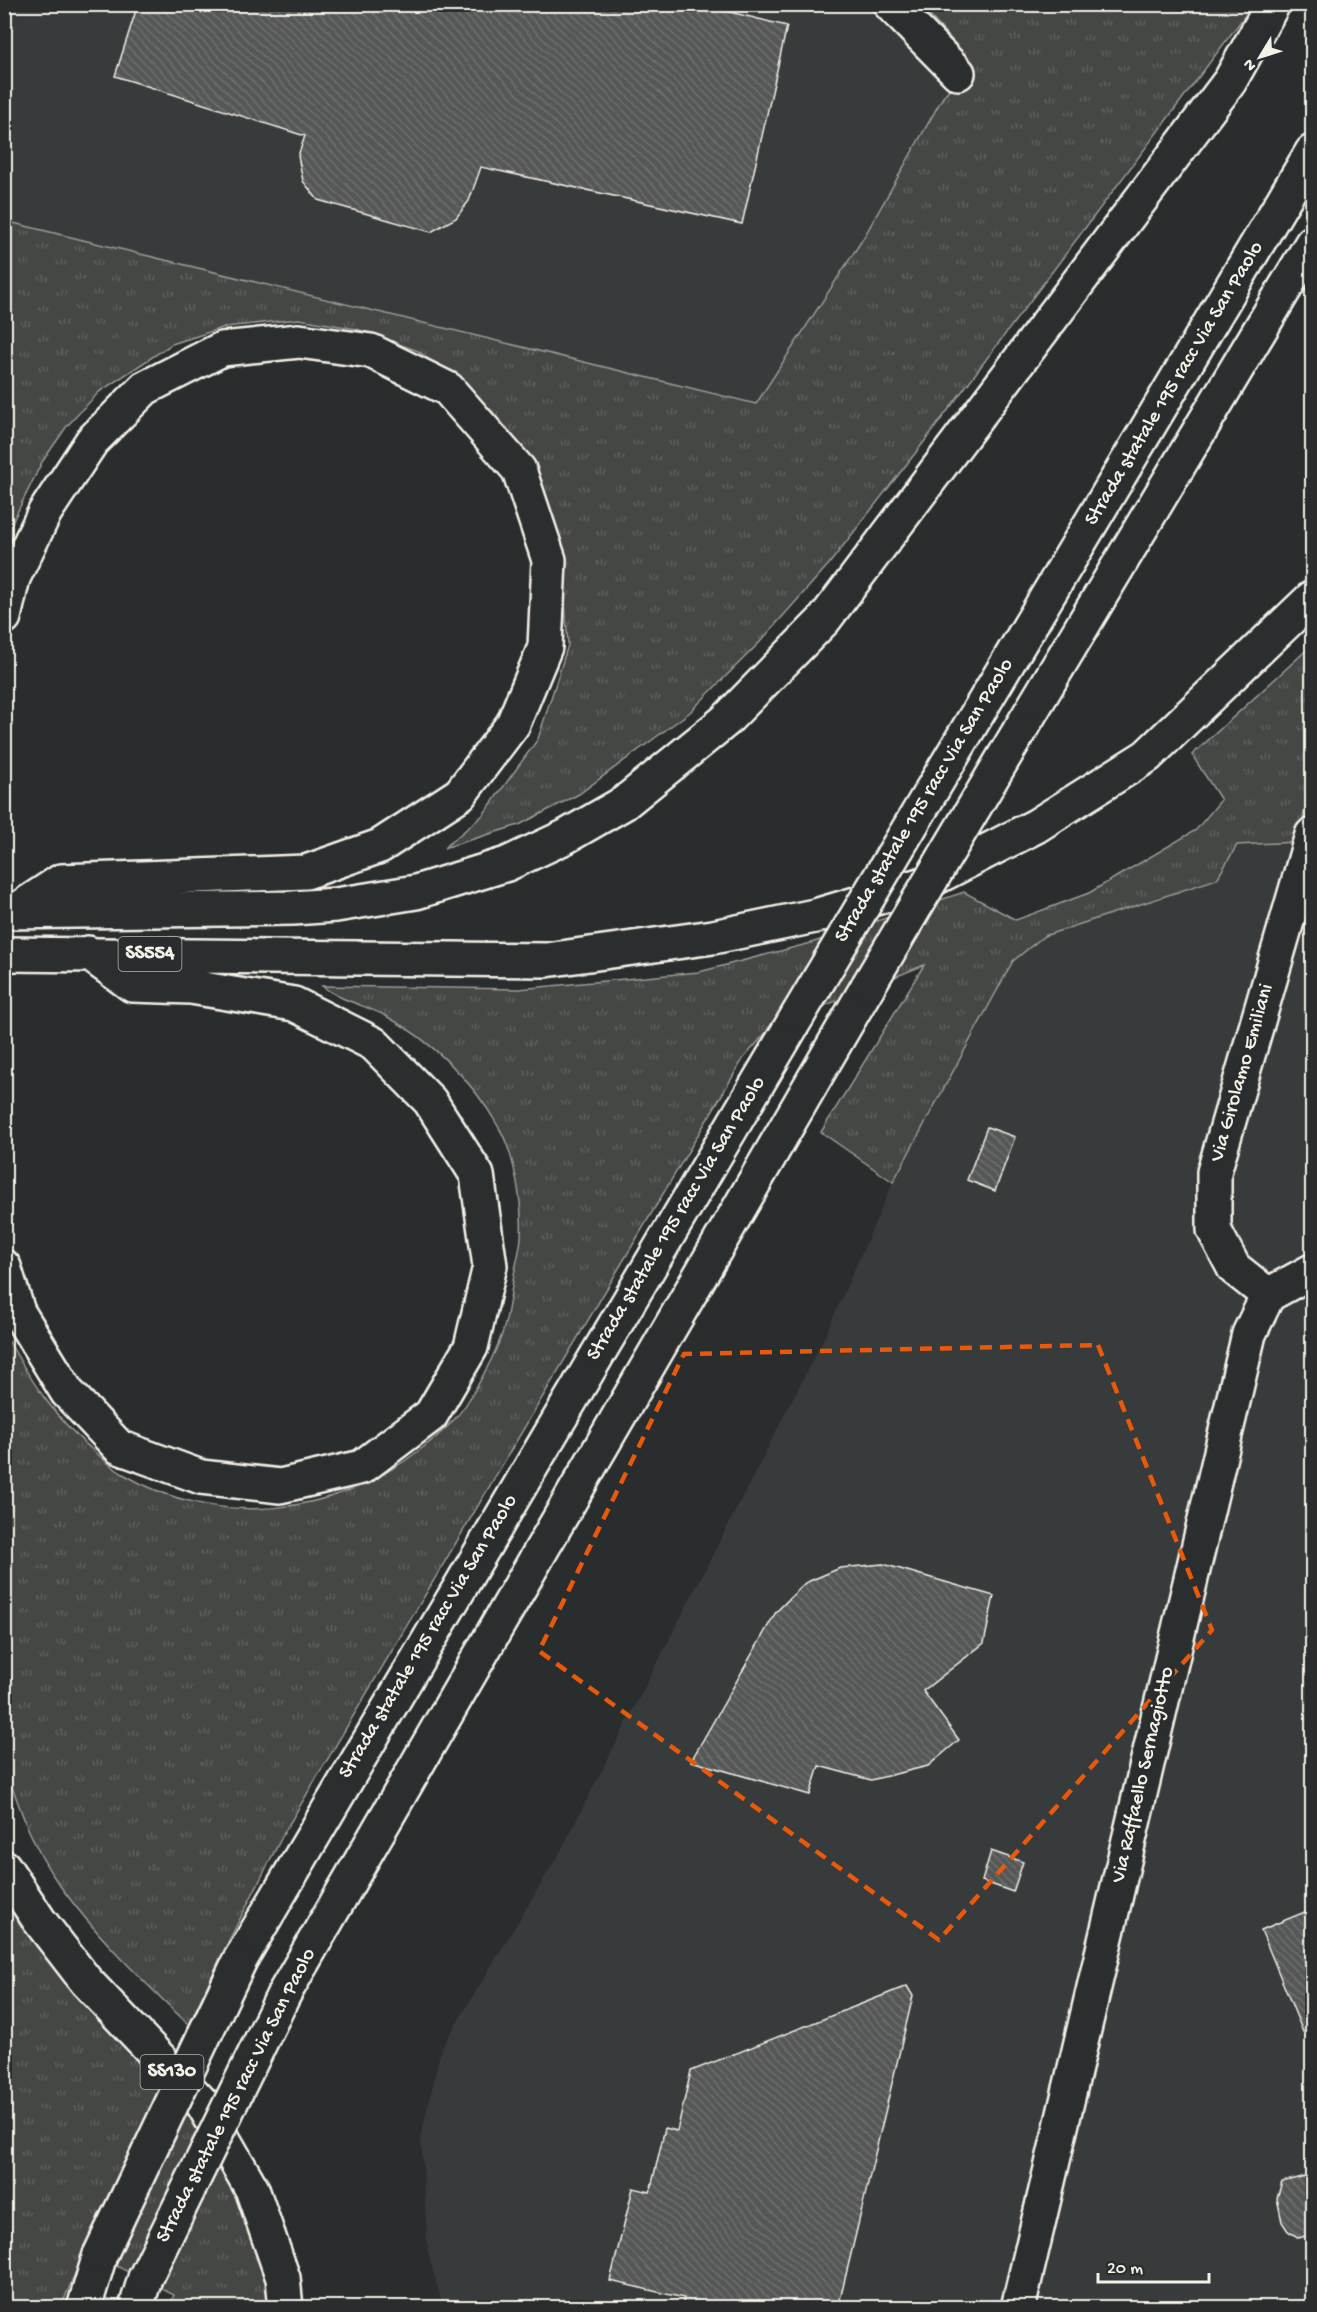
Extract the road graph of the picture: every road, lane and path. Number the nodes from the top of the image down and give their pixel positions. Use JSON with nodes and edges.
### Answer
{"nodes":[{"id":1,"x":890,"y":4,"type":"edge"},
{"id":2,"x":1273,"y":4,"type":"edge"},
{"id":3,"x":958,"y":73,"type":"dead end"},
{"id":4,"x":1312,"y":152,"type":"edge"},
{"id":5,"x":1312,"y":243,"type":"edge"},
{"id":6,"x":1312,"y":598,"type":"edge"},
{"id":7,"x":4,"y":617,"type":"edge"},
{"id":8,"x":1312,"y":835,"type":"edge"},
{"id":9,"x":9,"y":912,"type":"edge"},
{"id":10,"x":88,"y":953,"type":"junction"},
{"id":11,"x":4,"y":954,"type":"edge"},
{"id":12,"x":4,"y":1267,"type":"edge"},
{"id":13,"x":1312,"y":1271,"type":"edge"},
{"id":14,"x":1268,"y":1295,"type":"junction"},
{"id":15,"x":4,"y":1867,"type":"edge"},
{"id":16,"x":141,"y":2293,"type":"edge"},
{"id":17,"x":84,"y":2307,"type":"edge"},
{"id":18,"x":286,"y":2307,"type":"edge"},
{"id":19,"x":1018,"y":2307,"type":"edge"}],
"edges":[{"from":1,"to":3,"type":"main road"},
{"from":2,"to":9,"type":"main road","number":"SS554"},
{"from":4,"to":17,"type":"main road","name":"Strada statale 195 racc Via San Paolo","bridge":true},
{"from":5,"to":16,"type":"main road","name":"Strada statale 195 racc Via San Paolo","bridge":true},
{"from":6,"to":10,"type":"main road","number":"SS554"},
{"from":7,"to":9,"type":"main road"},
{"from":8,"to":14,"type":"main road","name":"Via Girolamo Emiliani"},
{"from":10,"to":11,"type":"main road","number":"SS554"},
{"from":10,"to":12,"type":"main road"},
{"from":13,"to":14,"type":"main road"},
{"from":14,"to":19,"type":"main road","name":"Via Raffaello Sernagiotto"},
{"from":15,"to":18,"type":"main road","number":"SS130"}]}
